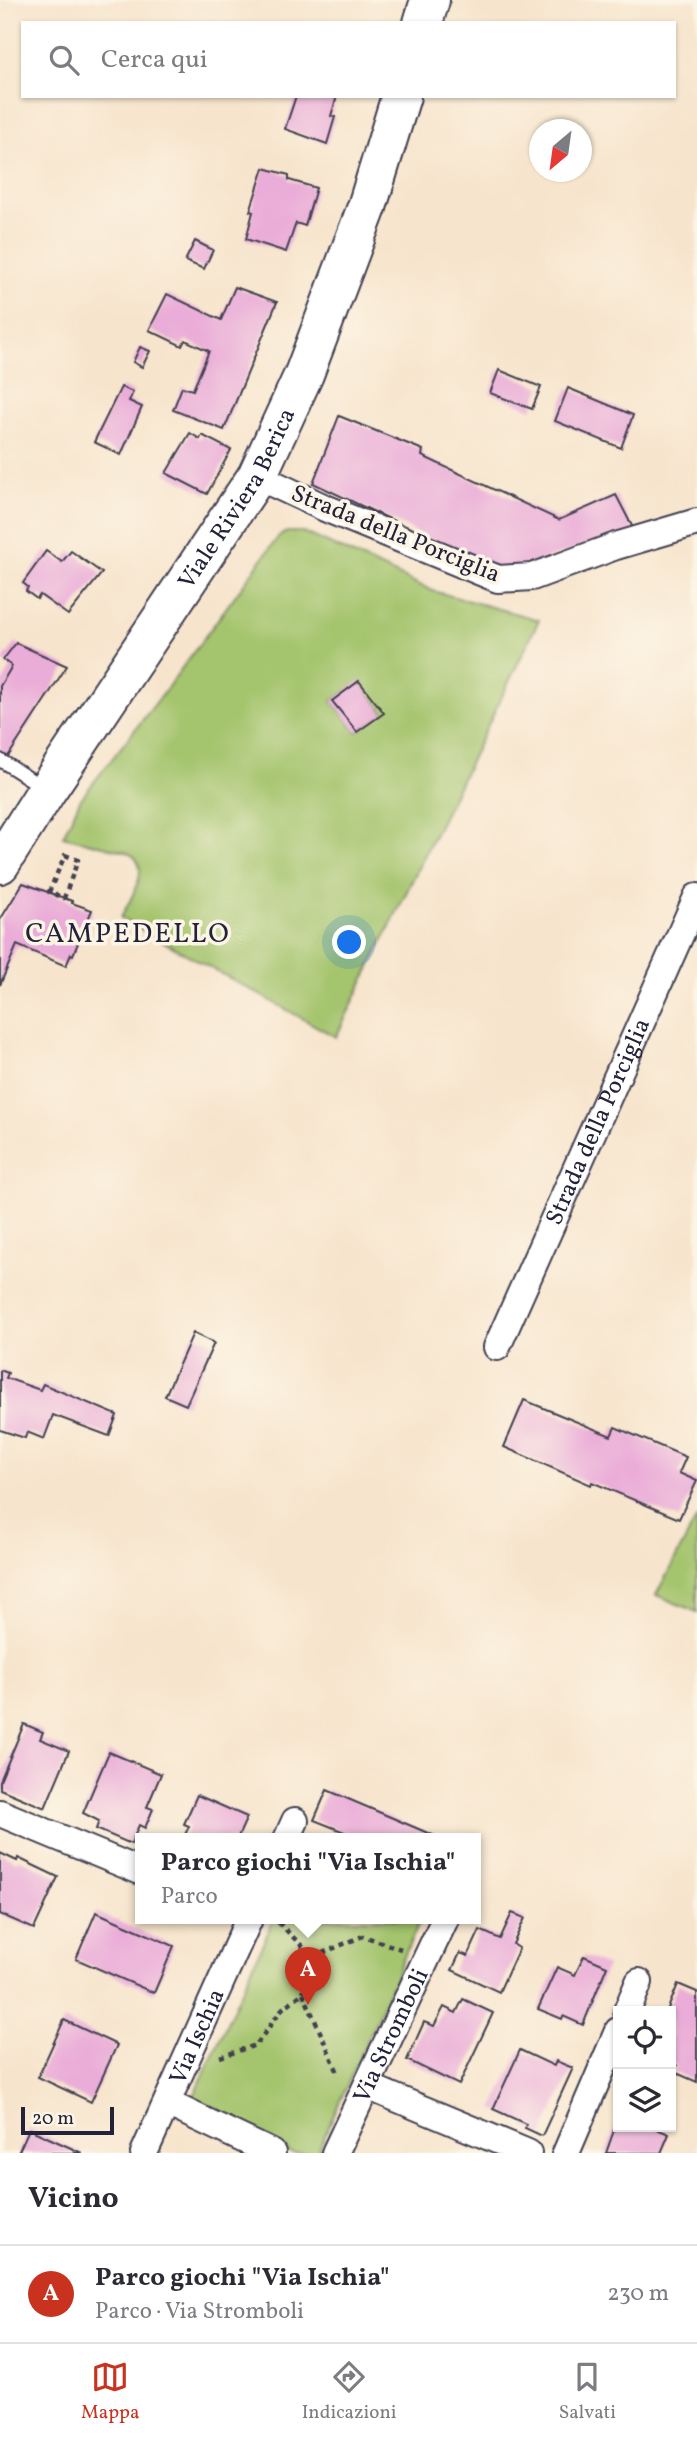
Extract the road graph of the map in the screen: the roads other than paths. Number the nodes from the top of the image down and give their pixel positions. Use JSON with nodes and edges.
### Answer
{"nodes":[{"id":1,"x":430,"y":0,"type":"edge"},
{"id":2,"x":424,"y":21,"type":"edge"},
{"id":3,"x":400,"y":98,"type":"edge"},
{"id":4,"x":257,"y":476,"type":"junction"},
{"id":5,"x":697,"y":522,"type":"edge"},
{"id":6,"x":0,"y":760,"type":"edge"},
{"id":7,"x":47,"y":790,"type":"junction"},
{"id":8,"x":1,"y":859,"type":"edge"},
{"id":9,"x":697,"y":897,"type":"edge"},
{"id":10,"x":497,"y":1347,"type":"dead end"},
{"id":11,"x":0,"y":1813,"type":"edge"},
{"id":12,"x":135,"y":1869,"type":"edge"},
{"id":13,"x":247,"y":1924,"type":"edge"},
{"id":14,"x":443,"y":1924,"type":"edge"},
{"id":15,"x":639,"y":1982,"type":"dead end"},
{"id":16,"x":629,"y":2006,"type":"edge"},
{"id":17,"x":613,"y":2043,"type":"edge"},
{"id":18,"x":367,"y":2086,"type":"junction"},
{"id":19,"x":167,"y":2103,"type":"junction"},
{"id":20,"x":144,"y":2153,"type":"edge"},
{"id":21,"x":272,"y":2153,"type":"edge"},
{"id":22,"x":335,"y":2153,"type":"edge"},
{"id":23,"x":528,"y":2153,"type":"edge"},
{"id":24,"x":566,"y":2153,"type":"edge"}],
"edges":[{"from":1,"to":2,"type":"main road"},
{"from":3,"to":4,"type":"main road","name":"Viale Riviera Berica"},
{"from":4,"to":5,"type":"street","name":"Strada della Porciglia"},
{"from":4,"to":7,"type":"main road","name":"Viale Riviera Berica"},
{"from":6,"to":7,"type":"lane"},
{"from":7,"to":8,"type":"main road","name":"Viale Riviera Berica"},
{"from":9,"to":10,"type":"street","name":"Strada della Porciglia"},
{"from":11,"to":12,"type":"street"},
{"from":13,"to":19,"type":"street","name":"Via Ischia"},
{"from":14,"to":18,"type":"street","name":"Via Stromboli"},
{"from":15,"to":16,"type":"street"},
{"from":17,"to":24,"type":"street"},
{"from":18,"to":22,"type":"street","name":"Via Stromboli"},
{"from":18,"to":23,"type":"street"},
{"from":19,"to":20,"type":"street","name":"Via Ischia"},
{"from":19,"to":21,"type":"street"}]}
